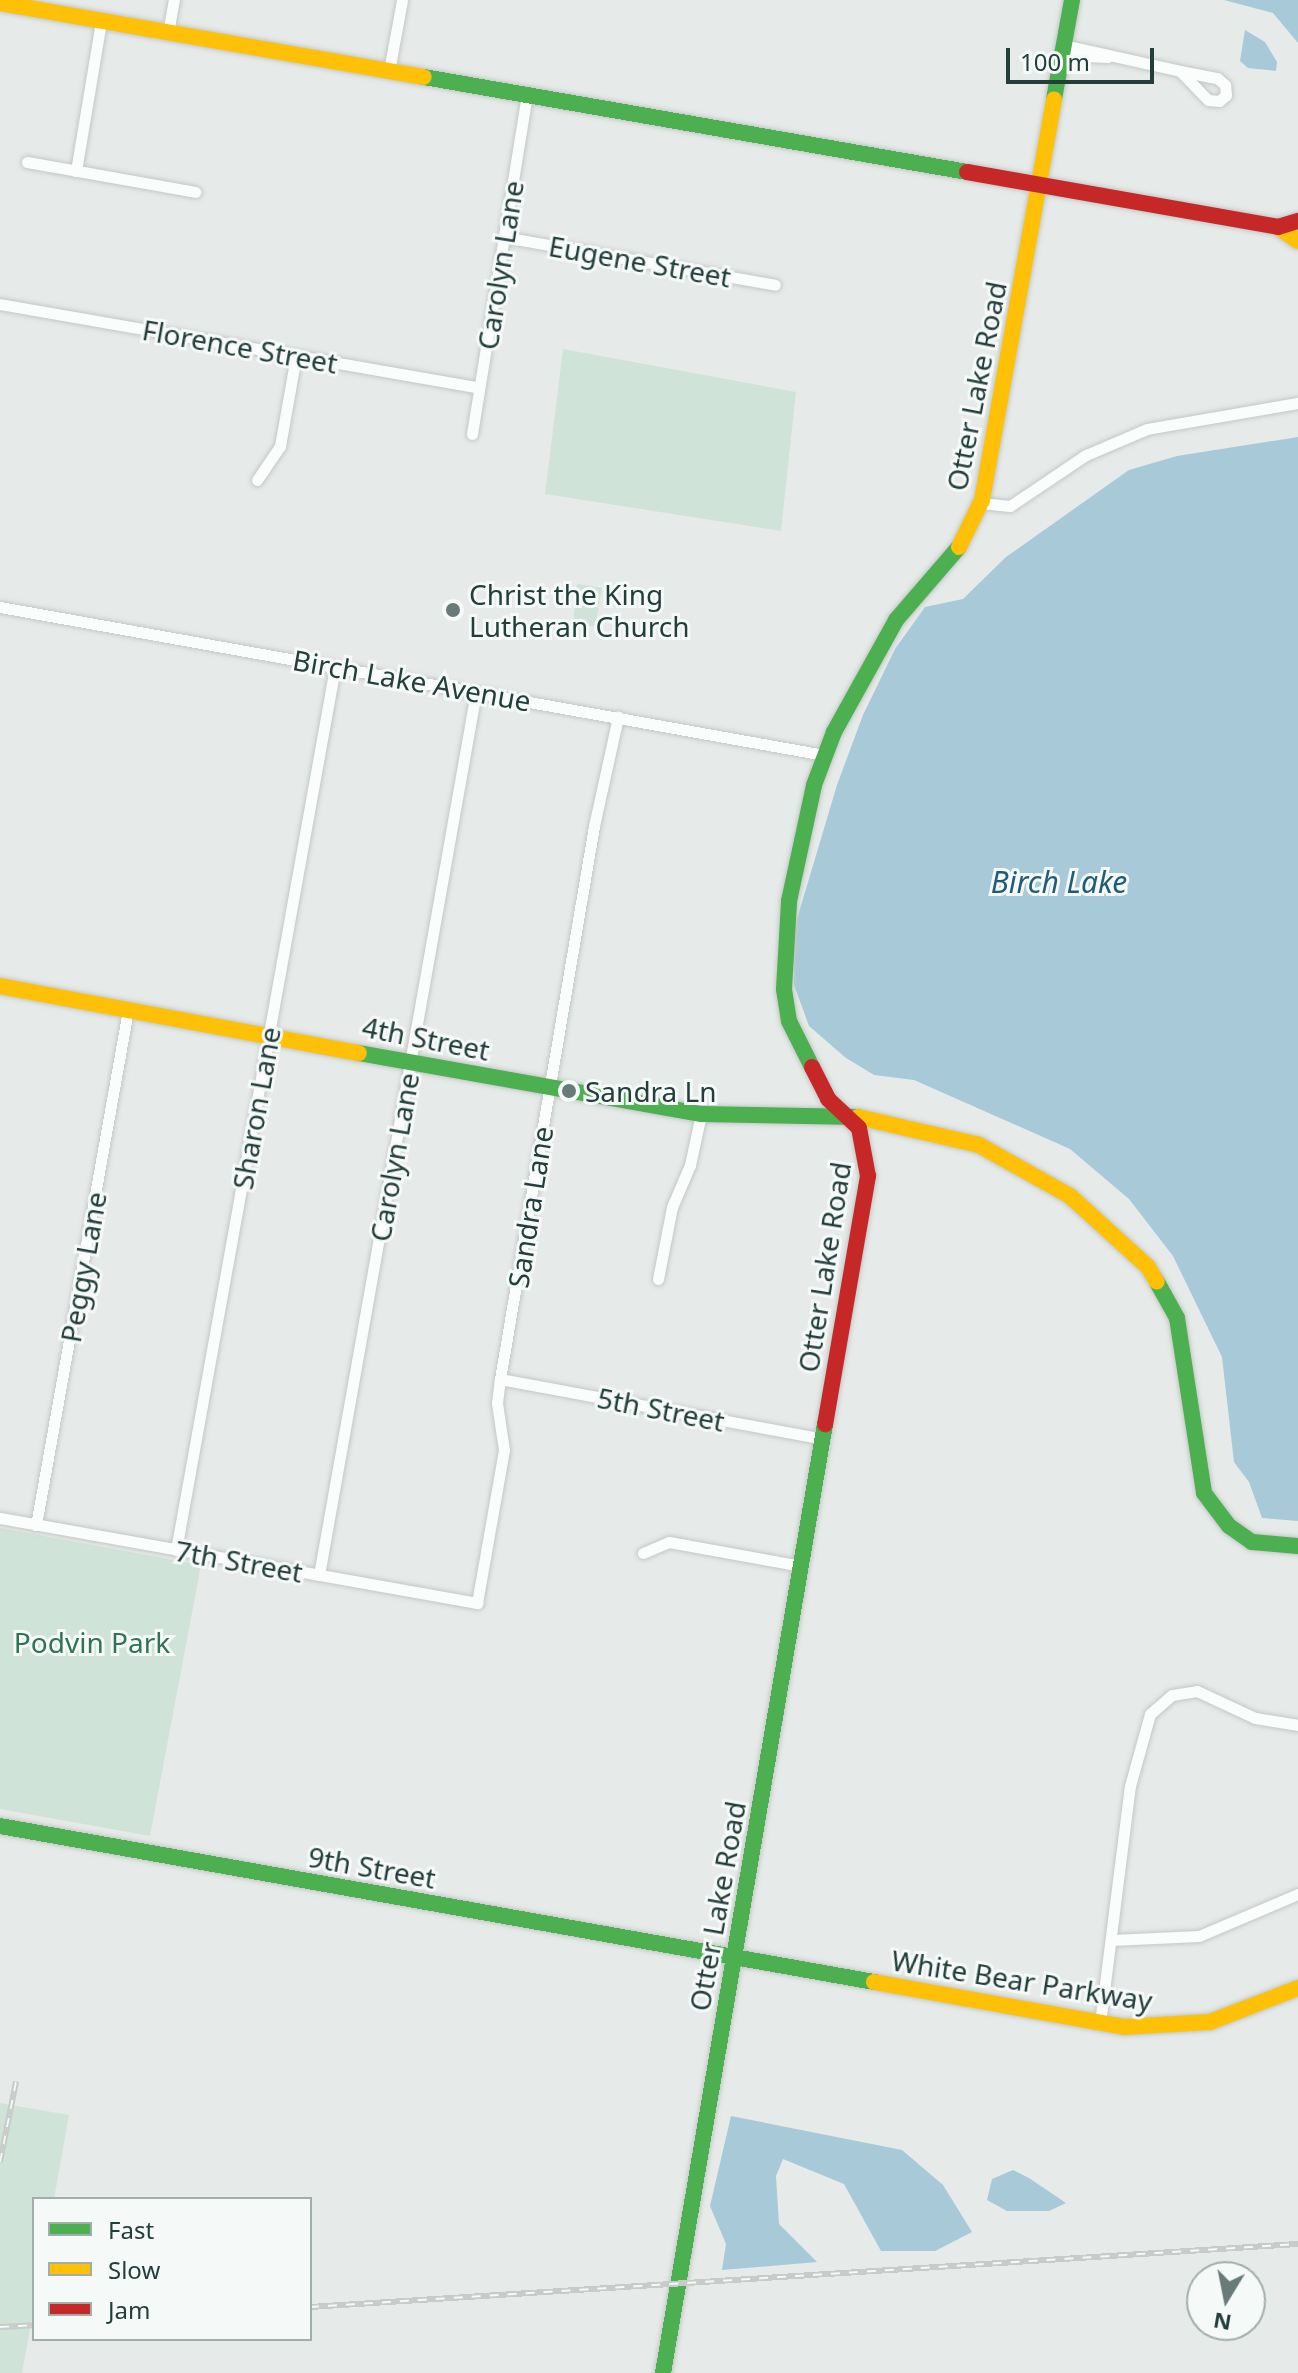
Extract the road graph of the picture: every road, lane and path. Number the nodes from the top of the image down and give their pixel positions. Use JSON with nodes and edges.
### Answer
{"nodes":[{"id":1,"x":174,"y":0,"type":"edge"},
{"id":2,"x":402,"y":0,"type":"edge"},
{"id":3,"x":1072,"y":0,"type":"edge"},
{"id":4,"x":0,"y":3,"type":"edge"},
{"id":5,"x":101,"y":21,"type":"junction"},
{"id":6,"x":168,"y":33,"type":"junction"},
{"id":7,"x":1064,"y":50,"type":"junction"},
{"id":8,"x":389,"y":71,"type":"junction"},
{"id":9,"x":1180,"y":71,"type":"dead end"},
{"id":10,"x":527,"y":95,"type":"junction"},
{"id":11,"x":27,"y":162,"type":"dead end"},
{"id":12,"x":76,"y":171,"type":"junction"},
{"id":13,"x":1039,"y":184,"type":"junction"},
{"id":14,"x":195,"y":192,"type":"dead end"},
{"id":15,"x":1298,"y":221,"type":"edge"},
{"id":16,"x":1278,"y":227,"type":"junction"},
{"id":17,"x":504,"y":237,"type":"junction"},
{"id":18,"x":1298,"y":241,"type":"edge"},
{"id":19,"x":775,"y":285,"type":"dead end"},
{"id":20,"x":0,"y":304,"type":"edge"},
{"id":21,"x":296,"y":356,"type":"junction"},
{"id":22,"x":479,"y":388,"type":"junction"},
{"id":23,"x":1298,"y":403,"type":"edge"},
{"id":24,"x":472,"y":434,"type":"dead end"},
{"id":25,"x":257,"y":480,"type":"dead end"},
{"id":26,"x":981,"y":503,"type":"junction"},
{"id":27,"x":0,"y":607,"type":"edge"},
{"id":28,"x":335,"y":667,"type":"junction"},
{"id":29,"x":476,"y":692,"type":"junction"},
{"id":30,"x":618,"y":717,"type":"junction"},
{"id":31,"x":824,"y":755,"type":"junction"},
{"id":32,"x":0,"y":986,"type":"edge"},
{"id":33,"x":128,"y":1010,"type":"junction"},
{"id":34,"x":269,"y":1035,"type":"junction"},
{"id":35,"x":411,"y":1061,"type":"junction"},
{"id":36,"x":549,"y":1088,"type":"junction"},
{"id":37,"x":701,"y":1114,"type":"junction"},
{"id":38,"x":845,"y":1114,"type":"junction"},
{"id":39,"x":658,"y":1279,"type":"dead end"},
{"id":40,"x":500,"y":1379,"type":"junction"},
{"id":41,"x":823,"y":1439,"type":"junction"},
{"id":42,"x":0,"y":1518,"type":"edge"},
{"id":43,"x":36,"y":1525,"type":"junction"},
{"id":44,"x":1298,"y":1546,"type":"edge"},
{"id":45,"x":176,"y":1550,"type":"junction"},
{"id":46,"x":643,"y":1553,"type":"dead end"},
{"id":47,"x":801,"y":1566,"type":"junction"},
{"id":48,"x":319,"y":1575,"type":"junction"},
{"id":49,"x":477,"y":1603,"type":"joint"},
{"id":50,"x":1298,"y":1725,"type":"edge"},
{"id":51,"x":0,"y":1826,"type":"edge"},
{"id":52,"x":1298,"y":1894,"type":"edge"},
{"id":53,"x":1111,"y":1940,"type":"junction"},
{"id":54,"x":734,"y":1959,"type":"junction"},
{"id":55,"x":1298,"y":1988,"type":"edge"},
{"id":56,"x":1100,"y":2023,"type":"junction"},
{"id":57,"x":663,"y":2373,"type":"edge"}],
"edges":[{"from":1,"to":6,"type":"street"},
{"from":2,"to":8,"type":"street"},
{"from":3,"to":7,"type":"street","name":"Otter Lake Road"},
{"from":4,"to":5,"type":"street"},
{"from":5,"to":6,"type":"street"},
{"from":5,"to":12,"type":"street"},
{"from":6,"to":8,"type":"street"},
{"from":7,"to":9,"type":"street"},
{"from":7,"to":13,"type":"street","name":"Otter Lake Road"},
{"from":8,"to":10,"type":"street"},
{"from":10,"to":13,"type":"street"},
{"from":10,"to":17,"type":"street","name":"Carolyn Lane"},
{"from":11,"to":12,"type":"street"},
{"from":12,"to":14,"type":"street"},
{"from":13,"to":16,"type":"street"},
{"from":13,"to":26,"type":"street","name":"Otter Lake Road"},
{"from":15,"to":16,"type":"street"},
{"from":16,"to":18,"type":"street"},
{"from":17,"to":19,"type":"street","name":"Eugene Street"},
{"from":17,"to":22,"type":"street","name":"Carolyn Lane"},
{"from":20,"to":21,"type":"street","name":"Florence Street"},
{"from":21,"to":22,"type":"street","name":"Florence Street"},
{"from":21,"to":25,"type":"street"},
{"from":22,"to":24,"type":"street","name":"Carolyn Lane"},
{"from":23,"to":26,"type":"street"},
{"from":26,"to":31,"type":"street","name":"Otter Lake Road"},
{"from":27,"to":28,"type":"street","name":"Birch Lake Avenue"},
{"from":28,"to":29,"type":"street","name":"Birch Lake Avenue"},
{"from":28,"to":34,"type":"street","name":"Sharon Lane"},
{"from":29,"to":30,"type":"street","name":"Birch Lake Avenue"},
{"from":29,"to":35,"type":"street","name":"Carolyn Lane"},
{"from":30,"to":31,"type":"street","name":"Birch Lake Avenue"},
{"from":30,"to":36,"type":"street","name":"Sandra Lane"},
{"from":31,"to":38,"type":"street","name":"Otter Lake Road"},
{"from":32,"to":33,"type":"street","name":"4th Street"},
{"from":33,"to":34,"type":"street","name":"4th Street"},
{"from":33,"to":43,"type":"street","name":"Peggy Lane"},
{"from":34,"to":35,"type":"street","name":"4th Street"},
{"from":34,"to":45,"type":"street","name":"Sharon Lane"},
{"from":35,"to":36,"type":"street","name":"4th Street"},
{"from":35,"to":48,"type":"street","name":"Carolyn Lane"},
{"from":36,"to":37,"type":"street","name":"4th Street"},
{"from":36,"to":40,"type":"street","name":"Sandra Lane"},
{"from":37,"to":38,"type":"street","name":"4th Street"},
{"from":37,"to":39,"type":"street"},
{"from":38,"to":41,"type":"street","name":"Otter Lake Road"},
{"from":38,"to":44,"type":"street","name":"4th Street"},
{"from":40,"to":41,"type":"street","name":"5th Street"},
{"from":40,"to":49,"type":"street","name":"Sandra Lane"},
{"from":41,"to":47,"type":"street","name":"Otter Lake Road"},
{"from":42,"to":43,"type":"street","name":"7th Street"},
{"from":43,"to":45,"type":"street","name":"7th Street"},
{"from":45,"to":48,"type":"street","name":"7th Street"},
{"from":46,"to":47,"type":"street"},
{"from":47,"to":54,"type":"street","name":"Otter Lake Road"},
{"from":48,"to":49,"type":"street","name":"7th Street"},
{"from":50,"to":53,"type":"street"},
{"from":51,"to":54,"type":"street","name":"9th Street"},
{"from":52,"to":53,"type":"street"},
{"from":53,"to":56,"type":"street"},
{"from":54,"to":56,"type":"street","name":"White Bear Parkway"},
{"from":54,"to":57,"type":"street","name":"Otter Lake Road"},
{"from":55,"to":56,"type":"street","name":"White Bear Parkway"}]}
